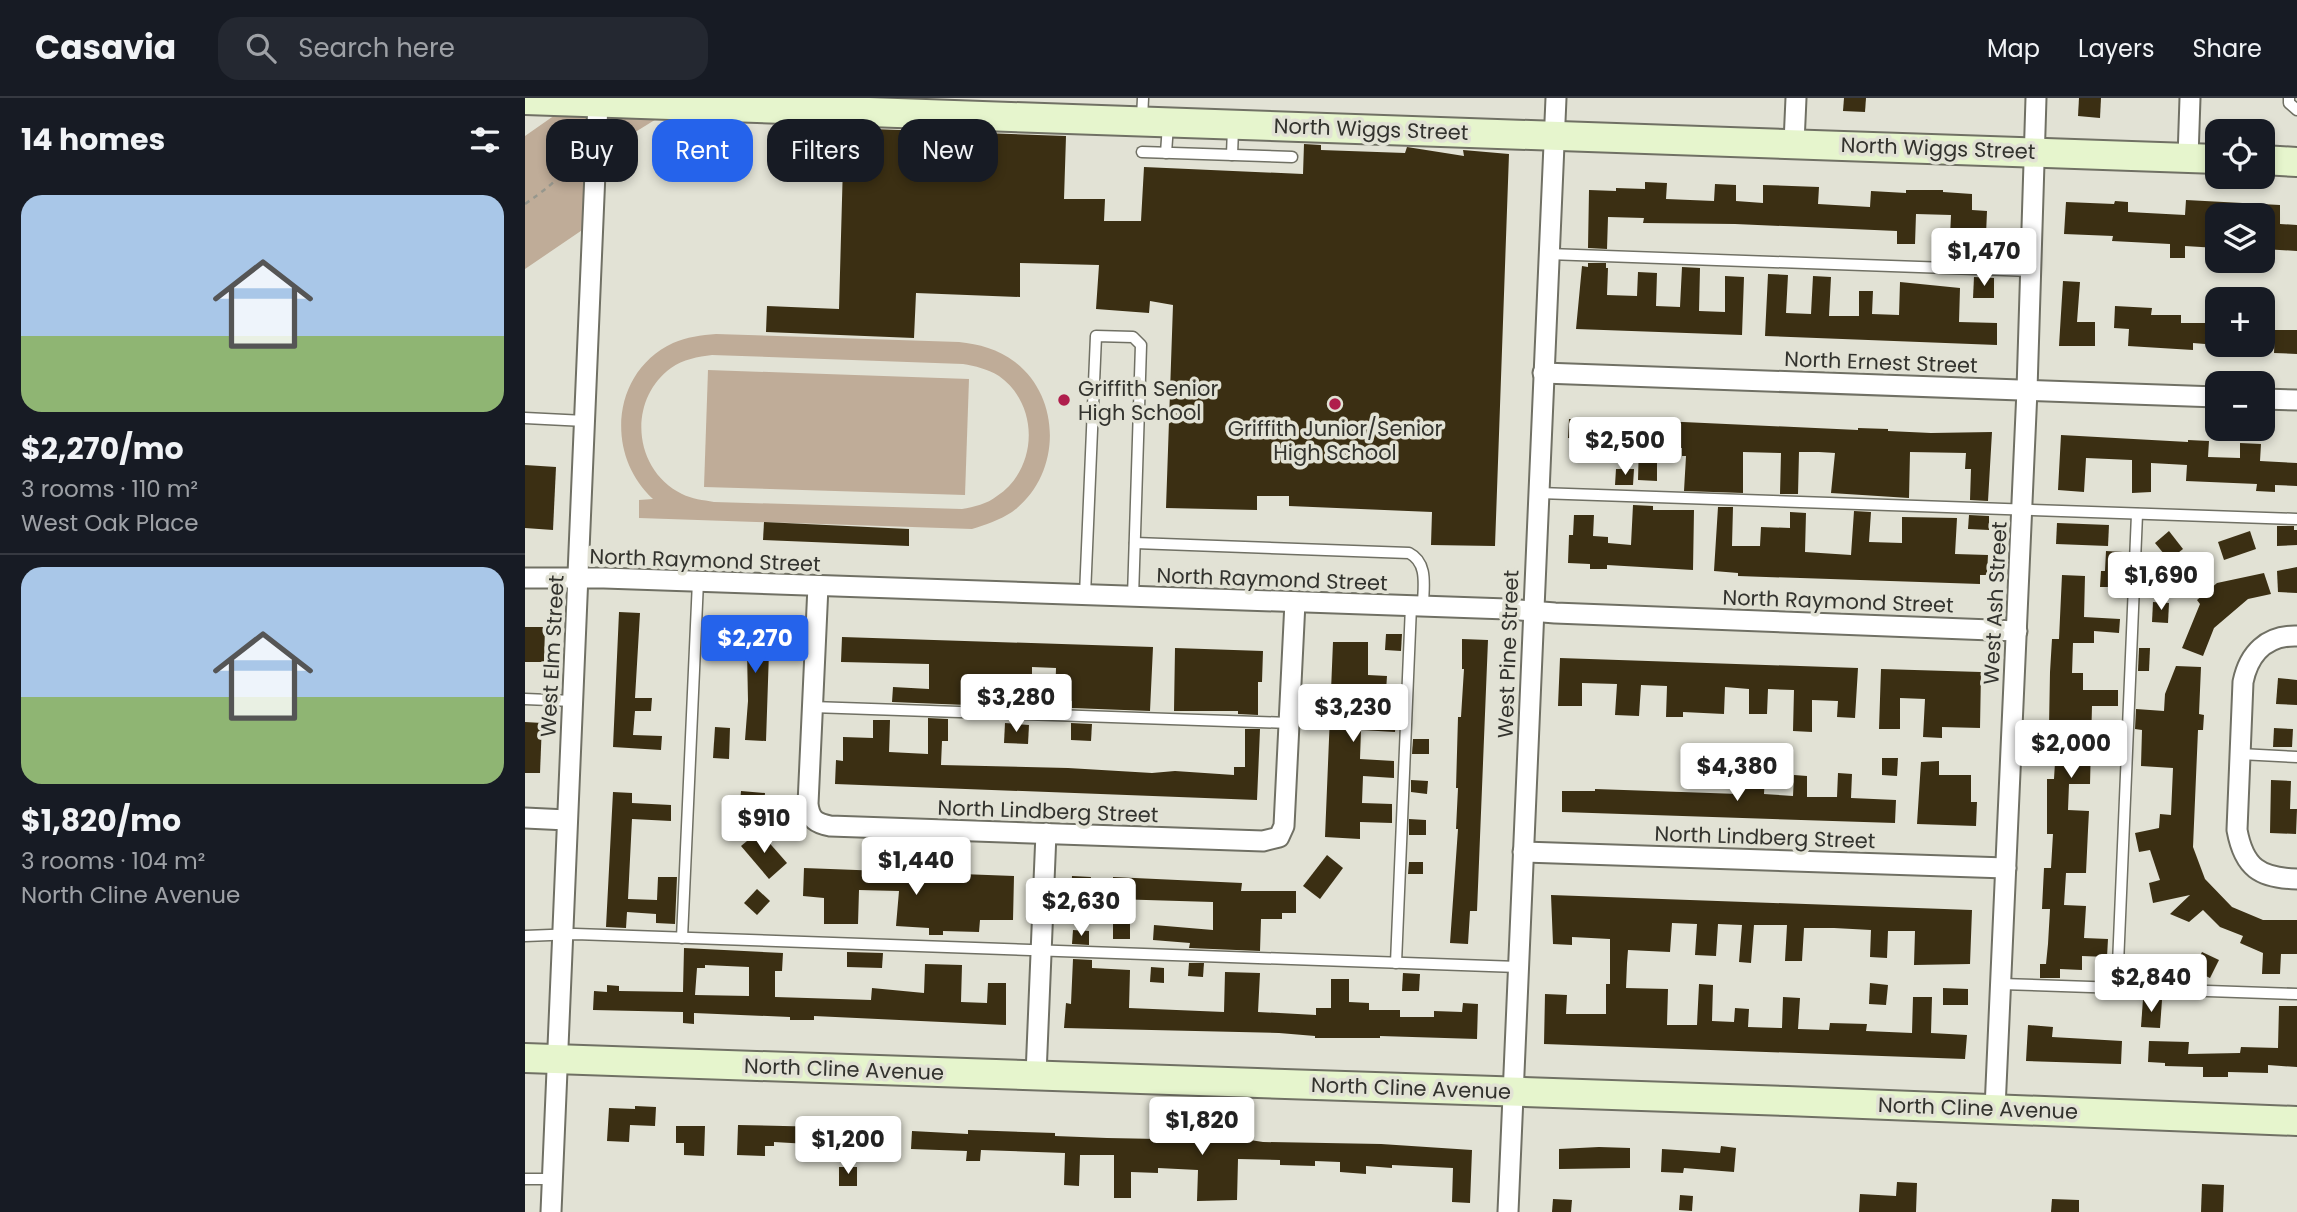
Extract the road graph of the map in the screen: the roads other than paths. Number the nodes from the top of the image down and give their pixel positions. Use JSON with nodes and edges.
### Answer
{"nodes":[{"id":1,"x":1556,"y":98,"type":"edge"},
{"id":2,"x":1796,"y":98,"type":"edge"},
{"id":3,"x":2036,"y":98,"type":"edge"},
{"id":4,"x":2190,"y":98,"type":"edge"},
{"id":5,"x":2289,"y":98,"type":"edge"},
{"id":6,"x":525,"y":100,"type":"edge"},
{"id":7,"x":586,"y":108,"type":"junction"},
{"id":8,"x":2297,"y":110,"type":"edge"},
{"id":9,"x":1151,"y":114,"type":"edge"},
{"id":10,"x":1233,"y":124,"type":"junction"},
{"id":11,"x":1553,"y":136,"type":"junction"},
{"id":12,"x":1794,"y":143,"type":"junction"},
{"id":13,"x":1142,"y":152,"type":"dead end"},
{"id":14,"x":2035,"y":152,"type":"junction"},
{"id":15,"x":1166,"y":153,"type":"junction"},
{"id":16,"x":1232,"y":155,"type":"junction"},
{"id":17,"x":1292,"y":158,"type":"dead end"},
{"id":18,"x":2188,"y":158,"type":"junction"},
{"id":19,"x":2205,"y":159,"type":"edge"},
{"id":20,"x":2275,"y":161,"type":"edge"},
{"id":21,"x":2297,"y":162,"type":"edge"},
{"id":22,"x":1548,"y":254,"type":"junction"},
{"id":23,"x":2032,"y":271,"type":"junction"},
{"id":24,"x":1543,"y":373,"type":"junction"},
{"id":25,"x":2027,"y":390,"type":"junction"},
{"id":26,"x":2205,"y":397,"type":"edge"},
{"id":27,"x":2275,"y":399,"type":"edge"},
{"id":28,"x":2297,"y":400,"type":"edge"},
{"id":29,"x":525,"y":418,"type":"edge"},
{"id":30,"x":585,"y":421,"type":"junction"},
{"id":31,"x":1538,"y":493,"type":"junction"},
{"id":32,"x":2022,"y":510,"type":"junction"},
{"id":33,"x":2137,"y":514,"type":"junction"},
{"id":34,"x":2297,"y":519,"type":"edge"},
{"id":35,"x":1135,"y":543,"type":"junction"},
{"id":36,"x":525,"y":578,"type":"edge"},
{"id":37,"x":578,"y":579,"type":"junction"},
{"id":38,"x":698,"y":582,"type":"junction"},
{"id":39,"x":818,"y":586,"type":"junction"},
{"id":40,"x":1085,"y":595,"type":"junction"},
{"id":41,"x":1133,"y":597,"type":"junction"},
{"id":42,"x":1295,"y":602,"type":"junction"},
{"id":43,"x":1417,"y":606,"type":"junction"},
{"id":44,"x":1533,"y":611,"type":"junction"},
{"id":45,"x":2017,"y":631,"type":"junction"},
{"id":46,"x":2297,"y":636,"type":"edge"},
{"id":47,"x":525,"y":699,"type":"edge"},
{"id":48,"x":573,"y":701,"type":"junction"},
{"id":49,"x":812,"y":708,"type":"junction"},
{"id":50,"x":1289,"y":723,"type":"junction"},
{"id":51,"x":2240,"y":754,"type":"junction"},
{"id":52,"x":2297,"y":757,"type":"edge"},
{"id":53,"x":525,"y":818,"type":"edge"},
{"id":54,"x":567,"y":820,"type":"junction"},
{"id":55,"x":1046,"y":833,"type":"junction"},
{"id":56,"x":1523,"y":852,"type":"junction"},
{"id":57,"x":2006,"y":868,"type":"junction"},
{"id":58,"x":2297,"y":879,"type":"edge"},
{"id":59,"x":562,"y":935,"type":"junction"},
{"id":60,"x":525,"y":936,"type":"edge"},
{"id":61,"x":682,"y":938,"type":"junction"},
{"id":62,"x":1041,"y":951,"type":"junction"},
{"id":63,"x":1397,"y":963,"type":"junction"},
{"id":64,"x":1518,"y":967,"type":"junction"},
{"id":65,"x":2001,"y":984,"type":"junction"},
{"id":66,"x":2117,"y":988,"type":"junction"},
{"id":67,"x":2297,"y":995,"type":"edge"},
{"id":68,"x":525,"y":1058,"type":"edge"},
{"id":69,"x":557,"y":1059,"type":"junction"},
{"id":70,"x":1036,"y":1075,"type":"junction"},
{"id":71,"x":1513,"y":1091,"type":"junction"},
{"id":72,"x":1995,"y":1109,"type":"junction"},
{"id":73,"x":2297,"y":1121,"type":"edge"},
{"id":74,"x":525,"y":1178,"type":"edge"},
{"id":75,"x":552,"y":1180,"type":"junction"},
{"id":76,"x":551,"y":1212,"type":"edge"},
{"id":77,"x":1508,"y":1212,"type":"edge"}],
"edges":[{"from":1,"to":11,"type":"street","name":"West Pine Street"},
{"from":2,"to":12,"type":"street"},
{"from":3,"to":14,"type":"street","name":"West Ash Street"},
{"from":4,"to":18,"type":"street"},
{"from":5,"to":8,"type":"lane"},
{"from":6,"to":7,"type":"street","name":"North Wiggs Street"},
{"from":7,"to":9,"type":"street","name":"North Wiggs Street"},
{"from":7,"to":30,"type":"street","name":"West Elm Street"},
{"from":9,"to":10,"type":"street","name":"North Wiggs Street"},
{"from":9,"to":15,"type":"lane"},
{"from":10,"to":11,"type":"street","name":"North Wiggs Street"},
{"from":10,"to":16,"type":"lane"},
{"from":11,"to":12,"type":"street","name":"North Wiggs Street"},
{"from":11,"to":22,"type":"street","name":"West Pine Street"},
{"from":12,"to":14,"type":"street","name":"North Wiggs Street"},
{"from":13,"to":15,"type":"lane"},
{"from":14,"to":18,"type":"street","name":"North Wiggs Street"},
{"from":14,"to":23,"type":"street","name":"West Ash Street"},
{"from":15,"to":16,"type":"lane"},
{"from":16,"to":17,"type":"lane"},
{"from":18,"to":19,"type":"street","name":"North Wiggs Street"},
{"from":20,"to":21,"type":"street"},
{"from":22,"to":23,"type":"lane"},
{"from":22,"to":24,"type":"street","name":"West Pine Street"},
{"from":23,"to":25,"type":"street","name":"West Ash Street"},
{"from":24,"to":25,"type":"street","name":"North Ernest Street"},
{"from":24,"to":31,"type":"street","name":"West Pine Street"},
{"from":25,"to":26,"type":"street","name":"North Ernest Street"},
{"from":25,"to":32,"type":"street","name":"West Ash Street"},
{"from":27,"to":28,"type":"street"},
{"from":29,"to":30,"type":"lane"},
{"from":30,"to":37,"type":"street","name":"West Elm Street"},
{"from":31,"to":32,"type":"lane"},
{"from":31,"to":44,"type":"street","name":"West Pine Street"},
{"from":32,"to":33,"type":"lane"},
{"from":32,"to":45,"type":"street","name":"West Ash Street"},
{"from":33,"to":34,"type":"lane"},
{"from":33,"to":66,"type":"lane"},
{"from":35,"to":40,"type":"lane"},
{"from":35,"to":41,"type":"lane"},
{"from":35,"to":43,"type":"lane"},
{"from":36,"to":37,"type":"street","name":"North Raymond Street"},
{"from":37,"to":38,"type":"street","name":"North Raymond Street"},
{"from":37,"to":48,"type":"street","name":"West Elm Street"},
{"from":38,"to":39,"type":"street","name":"North Raymond Street"},
{"from":38,"to":61,"type":"lane"},
{"from":39,"to":40,"type":"street","name":"North Raymond Street"},
{"from":39,"to":49,"type":"street"},
{"from":40,"to":41,"type":"street","name":"North Raymond Street"},
{"from":41,"to":42,"type":"street","name":"North Raymond Street"},
{"from":42,"to":43,"type":"street","name":"North Raymond Street"},
{"from":42,"to":50,"type":"street"},
{"from":43,"to":44,"type":"street","name":"North Raymond Street"},
{"from":43,"to":63,"type":"lane"},
{"from":44,"to":45,"type":"street","name":"North Raymond Street"},
{"from":44,"to":56,"type":"street","name":"West Pine Street"},
{"from":45,"to":57,"type":"street","name":"West Ash Street"},
{"from":46,"to":51,"type":"street"},
{"from":47,"to":48,"type":"lane"},
{"from":48,"to":54,"type":"street","name":"West Elm Street"},
{"from":49,"to":50,"type":"lane"},
{"from":49,"to":55,"type":"street","name":"North Lindberg Street"},
{"from":50,"to":55,"type":"street","name":"North Lindberg Street"},
{"from":51,"to":52,"type":"lane"},
{"from":51,"to":58,"type":"street"},
{"from":53,"to":54,"type":"street"},
{"from":54,"to":59,"type":"street","name":"West Elm Street"},
{"from":55,"to":62,"type":"street"},
{"from":56,"to":57,"type":"street","name":"North Lindberg Street"},
{"from":56,"to":64,"type":"street","name":"West Pine Street"},
{"from":57,"to":65,"type":"street","name":"West Ash Street"},
{"from":59,"to":60,"type":"lane"},
{"from":59,"to":61,"type":"lane"},
{"from":59,"to":69,"type":"street","name":"West Elm Street"},
{"from":61,"to":62,"type":"lane"},
{"from":62,"to":63,"type":"lane"},
{"from":62,"to":70,"type":"street"},
{"from":63,"to":64,"type":"lane"},
{"from":64,"to":71,"type":"street","name":"West Pine Street"},
{"from":65,"to":66,"type":"lane"},
{"from":65,"to":72,"type":"street","name":"West Ash Street"},
{"from":66,"to":67,"type":"lane"},
{"from":68,"to":69,"type":"street","name":"North Cline Avenue"},
{"from":69,"to":70,"type":"street","name":"North Cline Avenue"},
{"from":69,"to":75,"type":"street","name":"West Elm Street"},
{"from":70,"to":71,"type":"street","name":"North Cline Avenue"},
{"from":71,"to":72,"type":"street","name":"North Cline Avenue"},
{"from":71,"to":77,"type":"street","name":"West Pine Street"},
{"from":72,"to":73,"type":"street","name":"North Cline Avenue"},
{"from":74,"to":75,"type":"lane"},
{"from":75,"to":76,"type":"street","name":"West Elm Street"}]}
